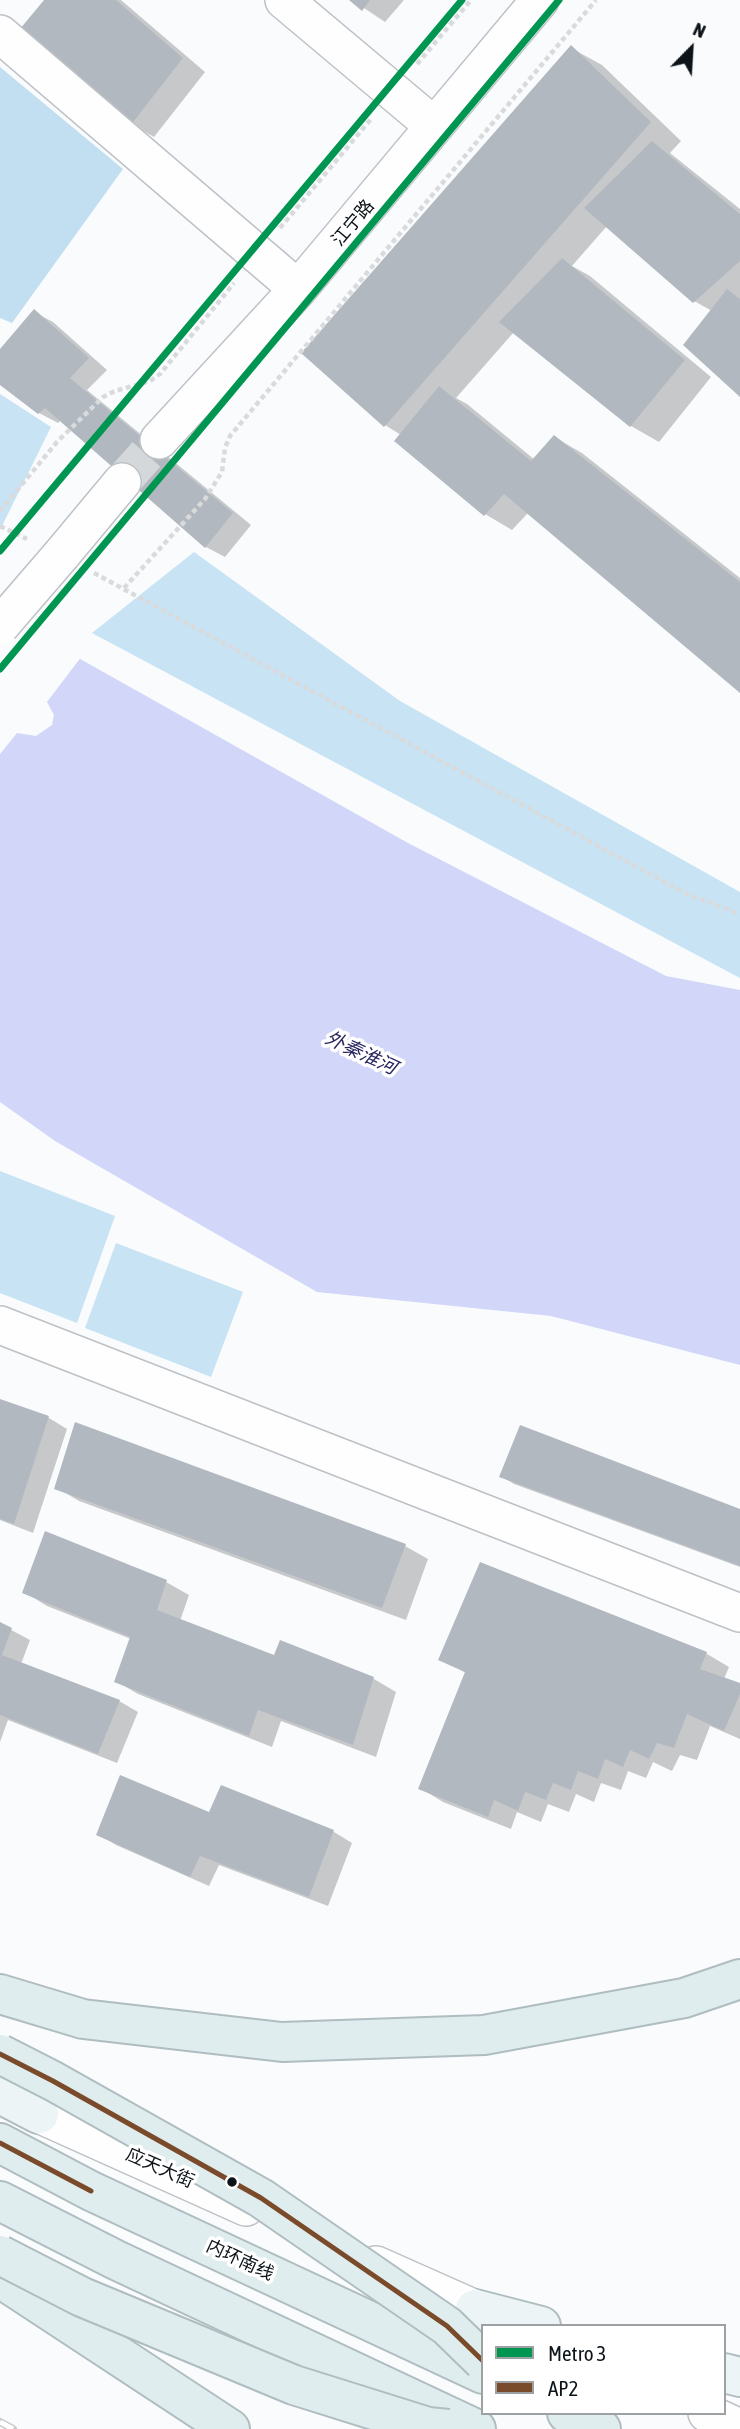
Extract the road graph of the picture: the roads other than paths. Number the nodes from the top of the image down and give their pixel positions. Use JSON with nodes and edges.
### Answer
{"nodes":[{"id":1,"x":284,"y":0,"type":"edge"},
{"id":2,"x":540,"y":0,"type":"edge"},
{"id":3,"x":0,"y":34,"type":"edge"},
{"id":4,"x":434,"y":126,"type":"junction"},
{"id":5,"x":298,"y":289,"type":"junction"},
{"id":6,"x":159,"y":440,"type":"tunnel mouth"},
{"id":7,"x":122,"y":482,"type":"tunnel mouth"},
{"id":8,"x":0,"y":626,"type":"edge"},
{"id":9,"x":0,"y":1325,"type":"edge"},
{"id":10,"x":740,"y":1614,"type":"edge"},
{"id":11,"x":740,"y":1979,"type":"edge"},
{"id":12,"x":0,"y":1994,"type":"edge"},
{"id":13,"x":0,"y":2054,"type":"edge"},
{"id":14,"x":0,"y":2094,"type":"edge"},
{"id":15,"x":39,"y":2114,"type":"joint"},
{"id":16,"x":0,"y":2143,"type":"edge"},
{"id":17,"x":0,"y":2201,"type":"edge"},
{"id":18,"x":0,"y":2217,"type":"edge"},
{"id":19,"x":0,"y":2255,"type":"edge"},
{"id":20,"x":0,"y":2278,"type":"edge"},
{"id":21,"x":475,"y":2309,"type":"junction"},
{"id":22,"x":509,"y":2324,"type":"edge"},
{"id":23,"x":533,"y":2324,"type":"edge"},
{"id":24,"x":481,"y":2359,"type":"edge"},
{"id":25,"x":481,"y":2373,"type":"edge"},
{"id":26,"x":540,"y":2415,"type":"edge"},
{"id":27,"x":571,"y":2415,"type":"edge"},
{"id":28,"x":711,"y":2415,"type":"edge"},
{"id":29,"x":740,"y":2428,"type":"edge"},
{"id":30,"x":230,"y":2429,"type":"edge"},
{"id":31,"x":428,"y":2429,"type":"edge"},
{"id":32,"x":448,"y":2429,"type":"edge"},
{"id":33,"x":476,"y":2429,"type":"edge"},
{"id":34,"x":554,"y":2429,"type":"edge"},
{"id":35,"x":601,"y":2429,"type":"edge"}],
"edges":[{"from":1,"to":4,"type":"street"},
{"from":2,"to":4,"type":"street","name":"江宁路"},
{"from":3,"to":5,"type":"street"},
{"from":4,"to":5,"type":"street","name":"江宁路"},
{"from":5,"to":6,"type":"street","name":"江宁路"},
{"from":7,"to":8,"type":"street","bridge":true},
{"from":9,"to":10,"type":"street"},
{"from":11,"to":12,"type":"highway"},
{"from":13,"to":24,"type":"highway","bridge":true},
{"from":14,"to":15,"type":"main road","name":"应天大街"},
{"from":15,"to":21,"type":"street","name":"应天大街"},
{"from":16,"to":25,"type":"highway","name":"内环南线"},
{"from":17,"to":33,"type":"highway"},
{"from":18,"to":31,"type":"main road"},
{"from":19,"to":32,"type":"highway","bridge":true},
{"from":20,"to":30,"type":"highway"},
{"from":21,"to":22,"type":"street","name":"应天大街"},
{"from":21,"to":23,"type":"main road"},
{"from":26,"to":34,"type":"highway"},
{"from":27,"to":35,"type":"highway"},
{"from":28,"to":29,"type":"street"}]}
